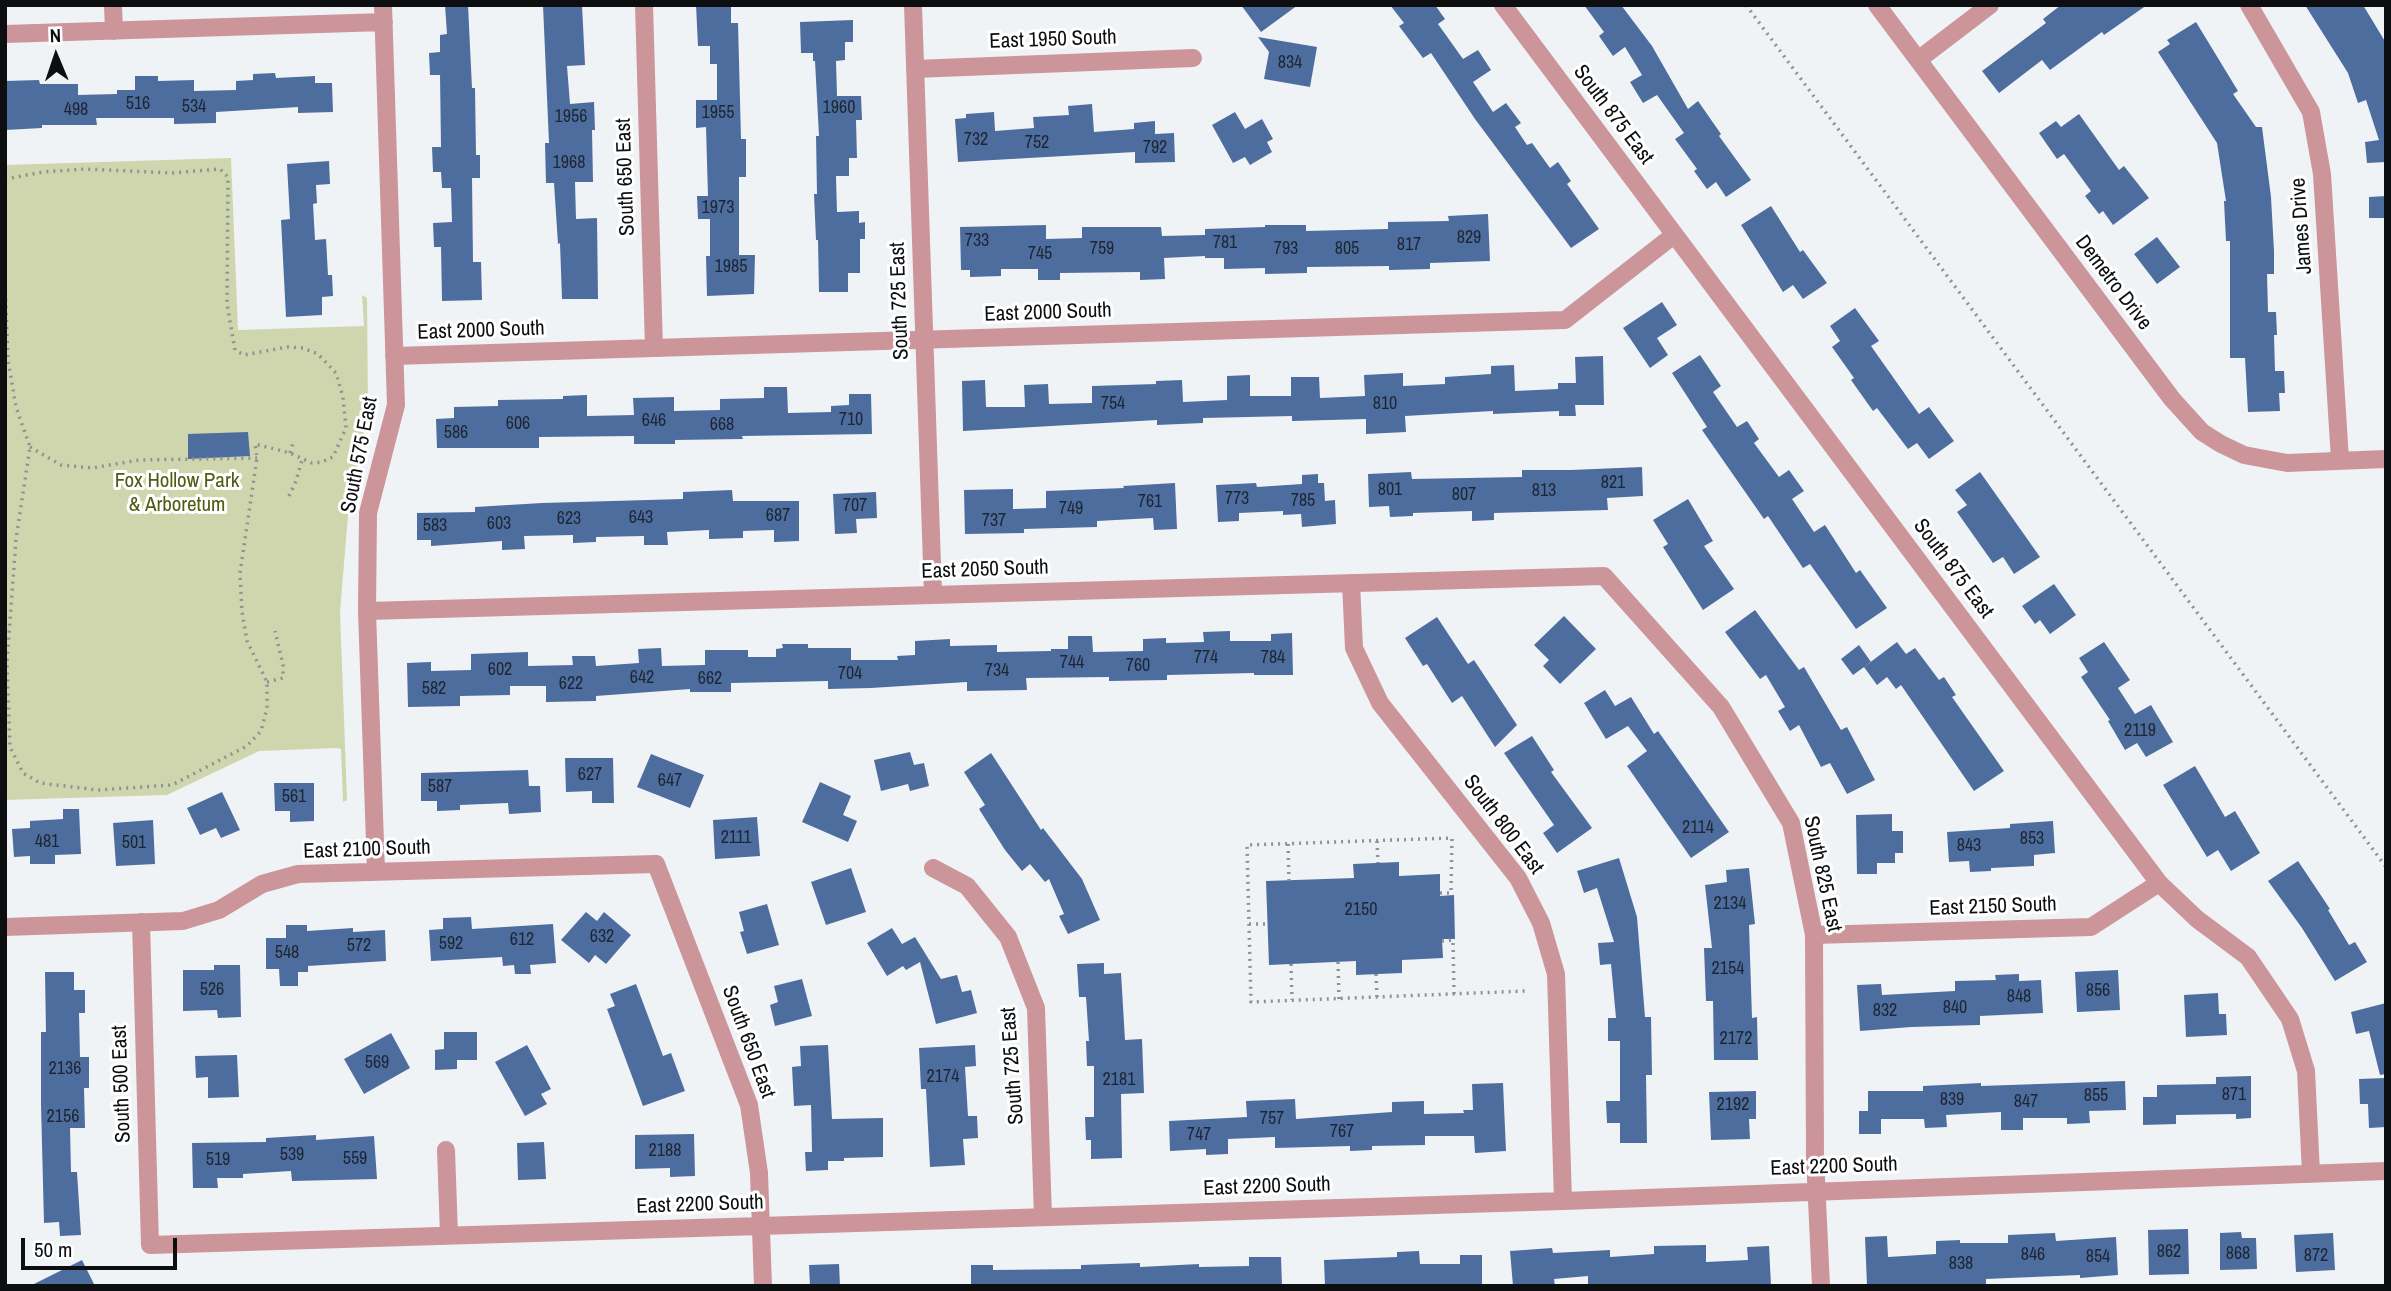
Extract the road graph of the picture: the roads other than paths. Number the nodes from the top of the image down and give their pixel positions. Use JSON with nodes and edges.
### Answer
{"nodes":[{"id":1,"x":113,"y":5,"type":"edge"},
{"id":2,"x":644,"y":5,"type":"edge"},
{"id":3,"x":913,"y":5,"type":"edge"},
{"id":4,"x":1503,"y":5,"type":"edge"},
{"id":5,"x":1877,"y":5,"type":"edge"},
{"id":6,"x":1990,"y":5,"type":"edge"},
{"id":7,"x":2249,"y":5,"type":"edge"},
{"id":8,"x":383,"y":14,"type":"edge"},
{"id":9,"x":114,"y":31,"type":"junction"},
{"id":10,"x":5,"y":34,"type":"edge"},
{"id":11,"x":1193,"y":58,"type":"dead end"},
{"id":12,"x":1918,"y":60,"type":"junction"},
{"id":13,"x":915,"y":69,"type":"junction"},
{"id":14,"x":1674,"y":235,"type":"junction"},
{"id":15,"x":924,"y":340,"type":"junction"},
{"id":16,"x":654,"y":348,"type":"junction"},
{"id":17,"x":394,"y":356,"type":"junction"},
{"id":18,"x":2386,"y":459,"type":"edge"},
{"id":19,"x":2340,"y":460,"type":"junction"},
{"id":20,"x":1604,"y":576,"type":"joint"},
{"id":21,"x":1350,"y":583,"type":"junction"},
{"id":22,"x":933,"y":594,"type":"junction"},
{"id":23,"x":367,"y":611,"type":"junction"},
{"id":24,"x":656,"y":863,"type":"joint"},
{"id":25,"x":933,"y":868,"type":"dead end"},
{"id":26,"x":376,"y":872,"type":"junction"},
{"id":27,"x":2159,"y":883,"type":"junction"},
{"id":28,"x":141,"y":922,"type":"junction"},
{"id":29,"x":5,"y":927,"type":"edge"},
{"id":30,"x":1814,"y":935,"type":"junction"},
{"id":31,"x":446,"y":1150,"type":"dead end"},
{"id":32,"x":2386,"y":1171,"type":"edge"},
{"id":33,"x":2311,"y":1173,"type":"junction"},
{"id":34,"x":1817,"y":1191,"type":"junction"},
{"id":35,"x":1563,"y":1200,"type":"junction"},
{"id":36,"x":1043,"y":1217,"type":"junction"},
{"id":37,"x":761,"y":1226,"type":"junction"},
{"id":38,"x":449,"y":1235,"type":"junction"},
{"id":39,"x":150,"y":1245,"type":"joint"},
{"id":40,"x":763,"y":1286,"type":"edge"},
{"id":41,"x":1821,"y":1286,"type":"edge"}],
"edges":[{"from":1,"to":9,"type":"street"},
{"from":2,"to":16,"type":"street","name":"South 650 East"},
{"from":3,"to":13,"type":"street","name":"South 725 East"},
{"from":4,"to":14,"type":"street","name":"South 875 East"},
{"from":5,"to":12,"type":"street","name":"Demetro Drive"},
{"from":6,"to":12,"type":"street"},
{"from":7,"to":19,"type":"street","name":"James Drive"},
{"from":8,"to":9,"type":"street"},
{"from":8,"to":17,"type":"street","name":"South 575 East"},
{"from":9,"to":10,"type":"street"},
{"from":11,"to":13,"type":"street","name":"East 1950 South"},
{"from":12,"to":19,"type":"street","name":"Demetro Drive"},
{"from":13,"to":15,"type":"street","name":"South 725 East"},
{"from":14,"to":15,"type":"street","name":"East 2000 South"},
{"from":14,"to":27,"type":"street","name":"South 875 East"},
{"from":15,"to":16,"type":"street","name":"East 2000 South"},
{"from":15,"to":22,"type":"street","name":"South 725 East"},
{"from":16,"to":17,"type":"street","name":"East 2000 South"},
{"from":17,"to":23,"type":"street","name":"South 575 East"},
{"from":18,"to":19,"type":"street","name":"Demetro Drive"},
{"from":20,"to":21,"type":"street","name":"East 2050 South"},
{"from":20,"to":30,"type":"street","name":"South 825 East"},
{"from":21,"to":22,"type":"street","name":"East 2050 South"},
{"from":21,"to":35,"type":"street","name":"South 800 East"},
{"from":22,"to":23,"type":"street","name":"East 2050 South"},
{"from":23,"to":26,"type":"street","name":"South 575 East"},
{"from":24,"to":26,"type":"street","name":"East 2100 South"},
{"from":24,"to":37,"type":"street","name":"South 650 East"},
{"from":25,"to":36,"type":"street","name":"South 725 East"},
{"from":26,"to":28,"type":"street","name":"East 2100 South"},
{"from":27,"to":30,"type":"street","name":"East 2150 South"},
{"from":27,"to":33,"type":"street","name":"South 875 East"},
{"from":28,"to":29,"type":"street","name":"East 2100 South"},
{"from":28,"to":39,"type":"street","name":"South 500 East"},
{"from":30,"to":34,"type":"street","name":"South 825 East"},
{"from":31,"to":38,"type":"street"},
{"from":32,"to":33,"type":"street","name":"East 2200 South"},
{"from":33,"to":34,"type":"street","name":"East 2200 South"},
{"from":34,"to":35,"type":"street","name":"East 2200 South"},
{"from":34,"to":41,"type":"street","name":"South 825 East"},
{"from":35,"to":36,"type":"street","name":"East 2200 South"},
{"from":36,"to":37,"type":"street","name":"East 2200 South"},
{"from":37,"to":38,"type":"street","name":"East 2200 South"},
{"from":37,"to":40,"type":"street","name":"South 650 East"},
{"from":38,"to":39,"type":"street","name":"East 2200 South"}]}
